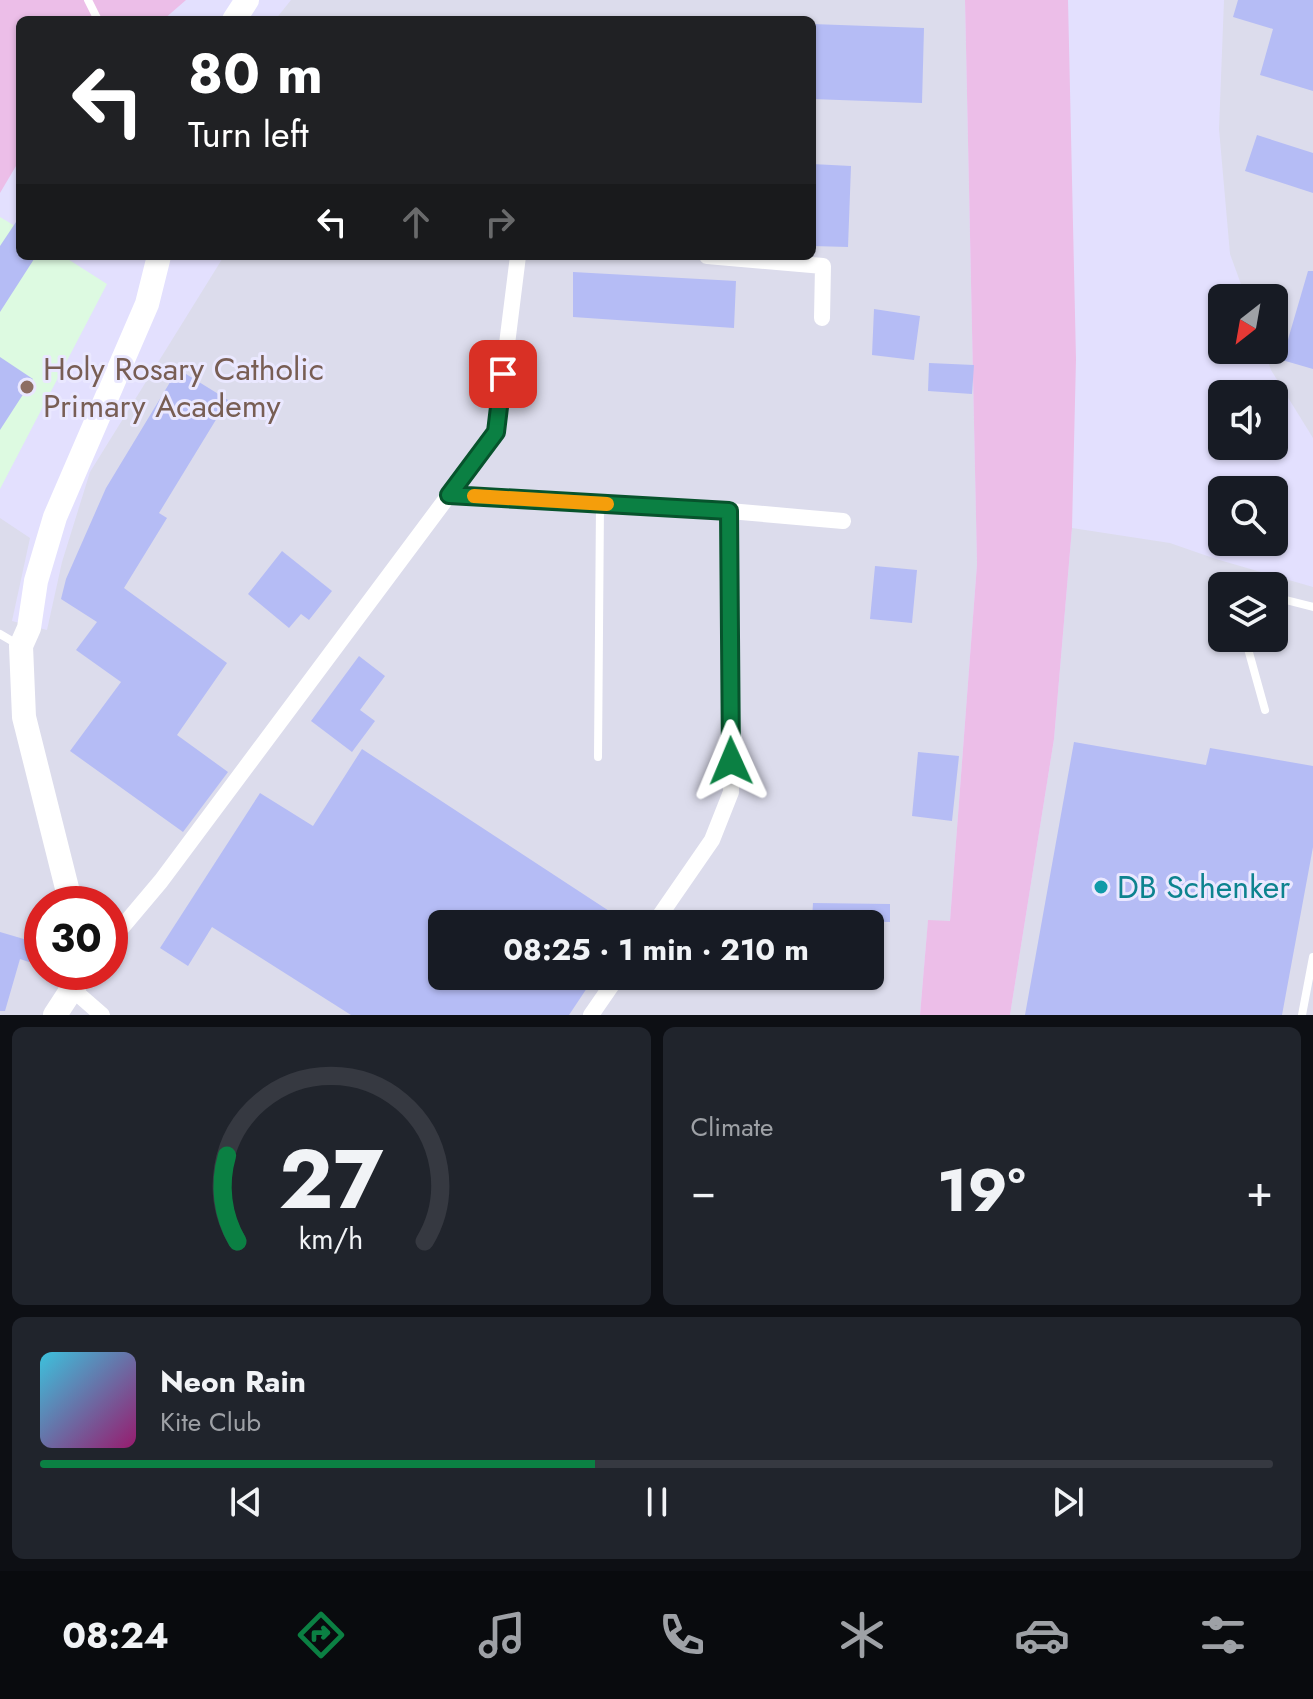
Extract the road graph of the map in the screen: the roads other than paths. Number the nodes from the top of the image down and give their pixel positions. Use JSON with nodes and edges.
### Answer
{"nodes":[{"id":1,"x":158,"y":260,"type":"edge"},
{"id":2,"x":518,"y":260,"type":"edge"},
{"id":3,"x":753,"y":260,"type":"edge"},
{"id":4,"x":822,"y":318,"type":"dead end"},
{"id":5,"x":449,"y":495,"type":"junction"},
{"id":6,"x":600,"y":503,"type":"junction"},
{"id":7,"x":729,"y":511,"type":"junction"},
{"id":8,"x":843,"y":521,"type":"dead end"},
{"id":9,"x":1288,"y":601,"type":"edge"},
{"id":10,"x":1313,"y":607,"type":"edge"},
{"id":11,"x":10,"y":640,"type":"edge"},
{"id":12,"x":1249,"y":652,"type":"edge"},
{"id":13,"x":1265,"y":710,"type":"dead end"},
{"id":14,"x":598,"y":757,"type":"dead end"},
{"id":15,"x":66,"y":886,"type":"edge"},
{"id":16,"x":664,"y":910,"type":"edge"},
{"id":17,"x":128,"y":920,"type":"edge"},
{"id":18,"x":1313,"y":957,"type":"edge"},
{"id":19,"x":71,"y":990,"type":"edge"},
{"id":20,"x":84,"y":990,"type":"edge"},
{"id":21,"x":608,"y":990,"type":"edge"},
{"id":22,"x":55,"y":1015,"type":"edge"},
{"id":23,"x":102,"y":1015,"type":"edge"},
{"id":24,"x":591,"y":1015,"type":"edge"},
{"id":25,"x":1302,"y":1015,"type":"edge"}],
"edges":[{"from":1,"to":11,"type":"street"},
{"from":2,"to":5,"type":"street"},
{"from":3,"to":4,"type":"street"},
{"from":5,"to":6,"type":"street"},
{"from":5,"to":17,"type":"street"},
{"from":6,"to":7,"type":"street"},
{"from":6,"to":14,"type":"lane"},
{"from":7,"to":8,"type":"street"},
{"from":7,"to":16,"type":"street"},
{"from":9,"to":10,"type":"lane"},
{"from":11,"to":15,"type":"street"},
{"from":12,"to":13,"type":"lane"},
{"from":18,"to":25,"type":"lane"},
{"from":19,"to":22,"type":"street"},
{"from":20,"to":23,"type":"street"},
{"from":21,"to":24,"type":"street"}]}
